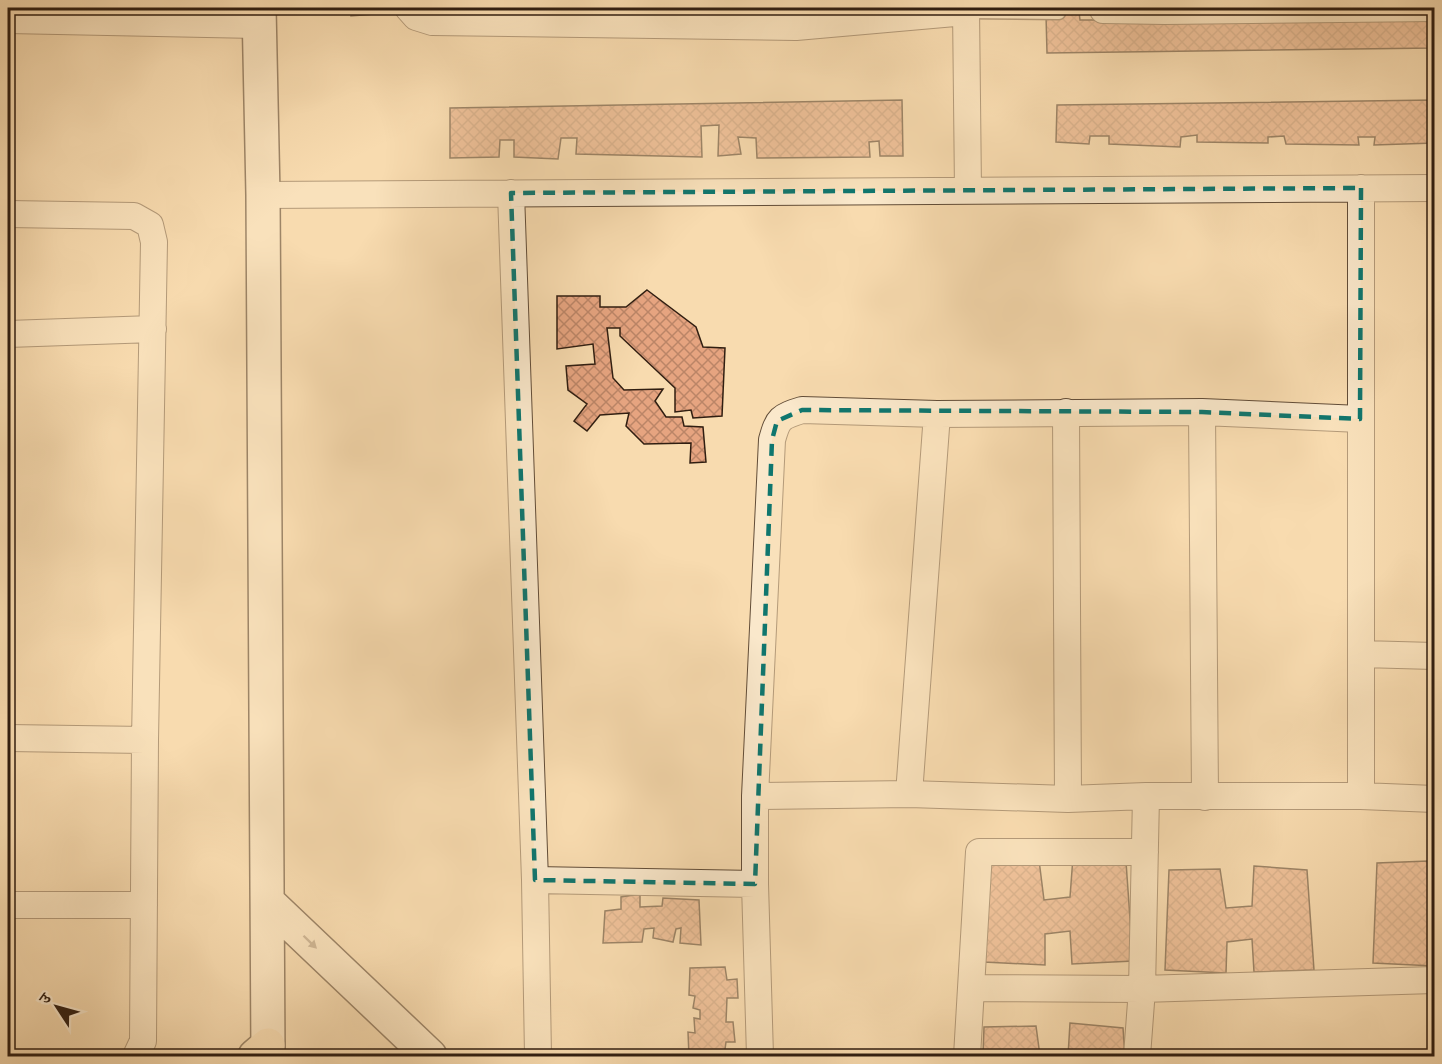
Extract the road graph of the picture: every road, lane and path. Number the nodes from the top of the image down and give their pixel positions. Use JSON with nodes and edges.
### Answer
{"nodes":[{"id":1,"x":408,"y":8,"type":"edge"},
{"id":2,"x":1434,"y":8,"type":"edge"},
{"id":3,"x":1165,"y":9,"type":"edge"},
{"id":4,"x":966,"y":10,"type":"edge"},
{"id":5,"x":1103,"y":10,"type":"dead end"},
{"id":6,"x":1059,"y":13,"type":"dead end"},
{"id":7,"x":39,"y":14,"type":"edge"},
{"id":8,"x":259,"y":16,"type":"edge"},
{"id":9,"x":575,"y":16,"type":"edge"},
{"id":10,"x":796,"y":17,"type":"edge"},
{"id":11,"x":8,"y":20,"type":"edge"},
{"id":12,"x":1361,"y":188,"type":"junction"},
{"id":13,"x":1434,"y":188,"type":"edge"},
{"id":14,"x":968,"y":191,"type":"junction"},
{"id":15,"x":511,"y":194,"type":"junction"},
{"id":16,"x":263,"y":195,"type":"junction"},
{"id":17,"x":8,"y":214,"type":"edge"},
{"id":18,"x":153,"y":329,"type":"junction"},
{"id":19,"x":8,"y":334,"type":"edge"},
{"id":20,"x":1066,"y":412,"type":"junction"},
{"id":21,"x":1202,"y":412,"type":"junction"},
{"id":22,"x":937,"y":414,"type":"junction"},
{"id":23,"x":1360,"y":419,"type":"junction"},
{"id":24,"x":1362,"y":654,"type":"junction"},
{"id":25,"x":1434,"y":656,"type":"edge"},
{"id":26,"x":8,"y":738,"type":"edge"},
{"id":27,"x":145,"y":740,"type":"junction"},
{"id":28,"x":909,"y":794,"type":"junction"},
{"id":29,"x":755,"y":796,"type":"junction"},
{"id":30,"x":1146,"y":796,"type":"junction"},
{"id":31,"x":1361,"y":796,"type":"junction"},
{"id":32,"x":1205,"y":797,"type":"junction"},
{"id":33,"x":1068,"y":799,"type":"junction"},
{"id":34,"x":1434,"y":799,"type":"edge"},
{"id":35,"x":1145,"y":852,"type":"junction"},
{"id":36,"x":535,"y":880,"type":"junction"},
{"id":37,"x":755,"y":884,"type":"junction"},
{"id":38,"x":268,"y":902,"type":"junction"},
{"id":39,"x":8,"y":905,"type":"edge"},
{"id":40,"x":144,"y":905,"type":"junction"},
{"id":41,"x":1434,"y":980,"type":"edge"},
{"id":42,"x":971,"y":988,"type":"junction"},
{"id":43,"x":1142,"y":989,"type":"junction"},
{"id":44,"x":263,"y":1053,"type":"edge"},
{"id":45,"x":136,"y":1056,"type":"edge"},
{"id":46,"x":430,"y":1056,"type":"edge"},
{"id":47,"x":538,"y":1056,"type":"edge"},
{"id":48,"x":760,"y":1056,"type":"edge"},
{"id":49,"x":967,"y":1056,"type":"edge"},
{"id":50,"x":1137,"y":1056,"type":"edge"}],
"edges":[{"from":1,"to":9,"type":"street"},
{"from":2,"to":3,"type":"street"},
{"from":3,"to":5,"type":"street"},
{"from":4,"to":6,"type":"lane"},
{"from":4,"to":10,"type":"street"},
{"from":4,"to":14,"type":"street"},
{"from":7,"to":8,"type":"street"},
{"from":7,"to":11,"type":"street"},
{"from":8,"to":16,"type":"street"},
{"from":9,"to":10,"type":"street"},
{"from":12,"to":13,"type":"street"},
{"from":12,"to":14,"type":"street"},
{"from":12,"to":23,"type":"street"},
{"from":14,"to":15,"type":"street"},
{"from":15,"to":16,"type":"street"},
{"from":15,"to":36,"type":"street"},
{"from":16,"to":38,"type":"street"},
{"from":17,"to":18,"type":"street"},
{"from":18,"to":19,"type":"street"},
{"from":18,"to":27,"type":"street"},
{"from":20,"to":21,"type":"street"},
{"from":20,"to":22,"type":"street"},
{"from":20,"to":33,"type":"street"},
{"from":21,"to":23,"type":"street"},
{"from":21,"to":32,"type":"street"},
{"from":22,"to":28,"type":"street"},
{"from":22,"to":29,"type":"street"},
{"from":23,"to":24,"type":"street"},
{"from":24,"to":25,"type":"street"},
{"from":24,"to":31,"type":"street"},
{"from":26,"to":27,"type":"street"},
{"from":27,"to":40,"type":"street"},
{"from":28,"to":29,"type":"street"},
{"from":28,"to":33,"type":"street"},
{"from":29,"to":37,"type":"street"},
{"from":30,"to":32,"type":"street"},
{"from":30,"to":33,"type":"street"},
{"from":30,"to":35,"type":"street"},
{"from":31,"to":32,"type":"street"},
{"from":31,"to":34,"type":"street"},
{"from":35,"to":42,"type":"street"},
{"from":35,"to":43,"type":"street"},
{"from":36,"to":37,"type":"street"},
{"from":36,"to":47,"type":"street"},
{"from":37,"to":48,"type":"street"},
{"from":38,"to":44,"type":"street"},
{"from":38,"to":46,"type":"street","one_way":true},
{"from":39,"to":40,"type":"street"},
{"from":40,"to":45,"type":"street"},
{"from":41,"to":43,"type":"street"},
{"from":42,"to":43,"type":"street"},
{"from":42,"to":49,"type":"street"},
{"from":43,"to":50,"type":"street"}]}
